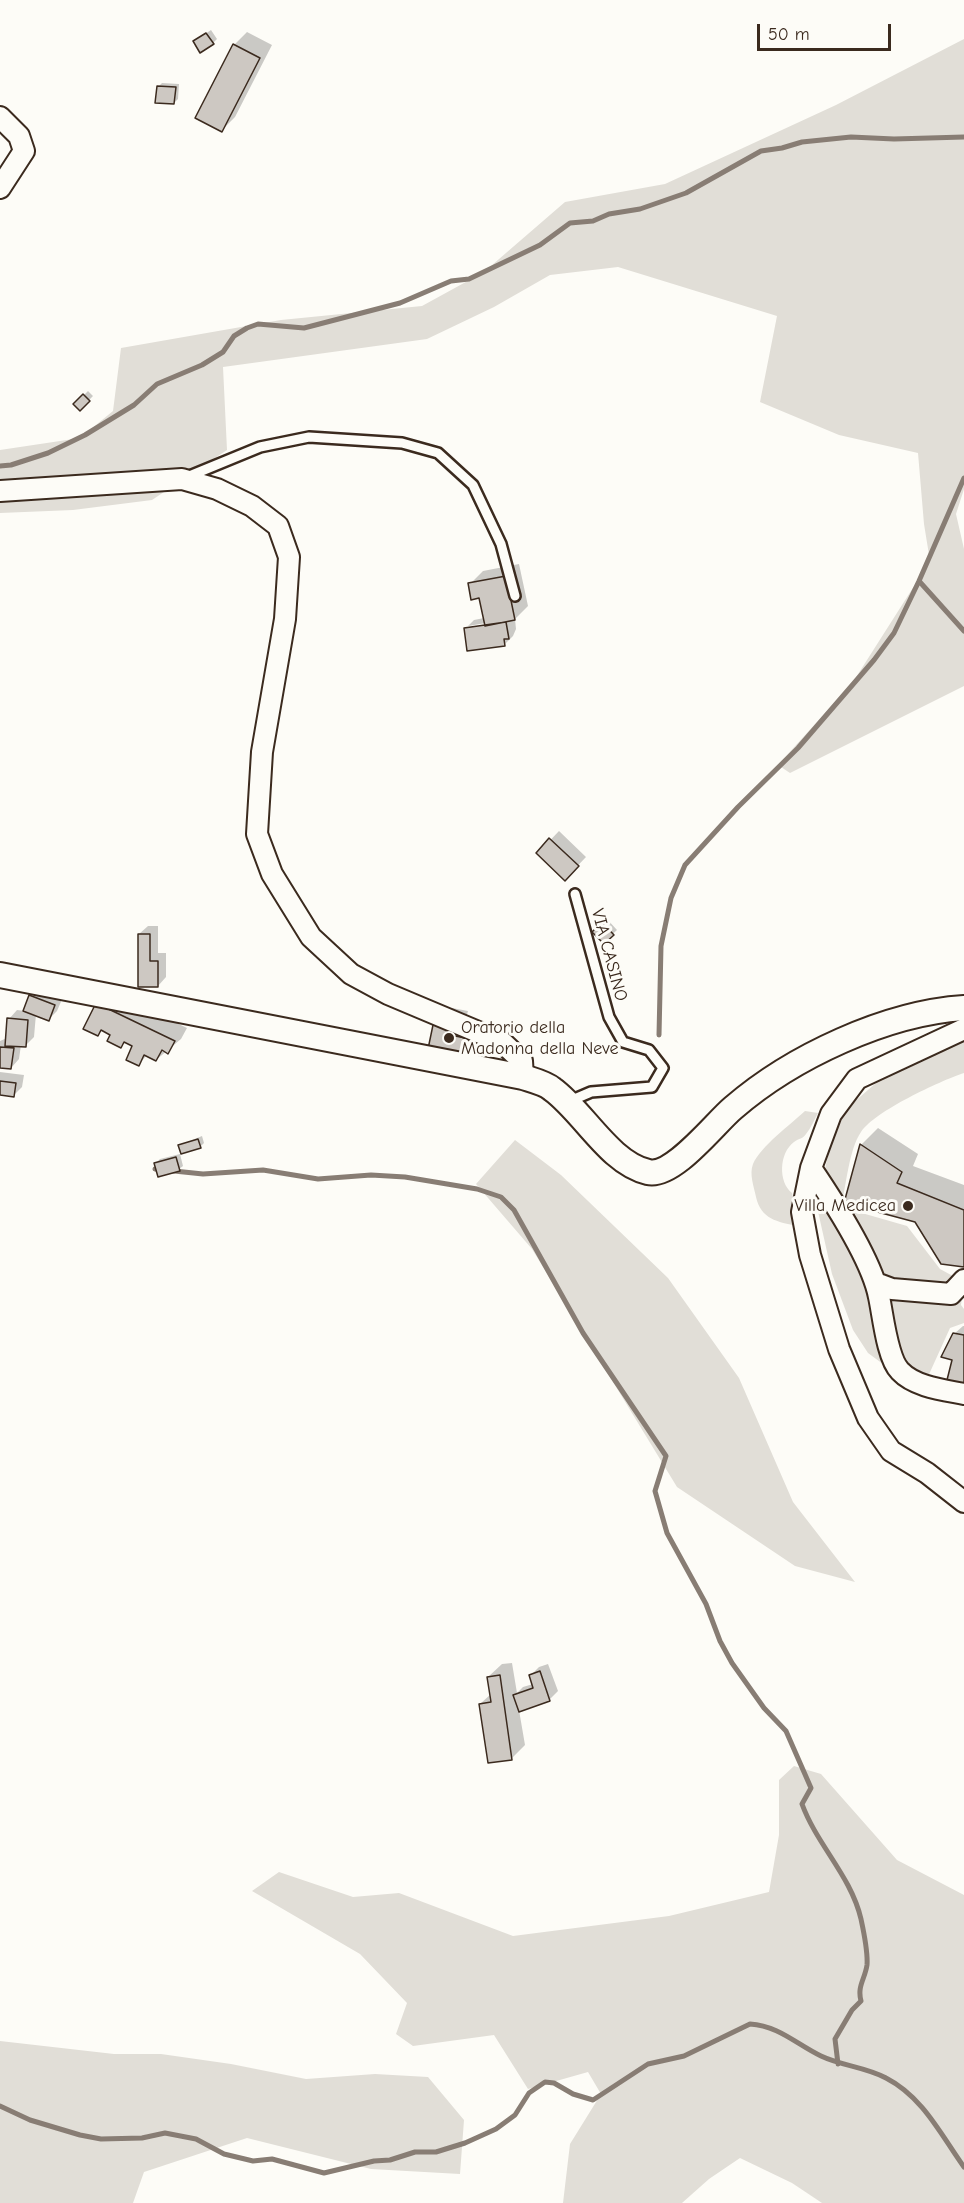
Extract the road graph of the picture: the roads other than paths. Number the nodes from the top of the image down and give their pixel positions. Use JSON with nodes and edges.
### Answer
{"nodes":[{"id":1,"x":0,"y":117,"type":"edge"},
{"id":2,"x":0,"y":188,"type":"edge"},
{"id":3,"x":182,"y":478,"type":"junction"},
{"id":4,"x":0,"y":490,"type":"edge"},
{"id":5,"x":515,"y":596,"type":"dead end"},
{"id":6,"x":575,"y":894,"type":"dead end"},
{"id":7,"x":0,"y":975,"type":"edge"},
{"id":8,"x":964,"y":1008,"type":"edge"},
{"id":9,"x":964,"y":1029,"type":"edge"},
{"id":10,"x":523,"y":1077,"type":"junction"},
{"id":11,"x":559,"y":1096,"type":"junction"},
{"id":12,"x":811,"y":1168,"type":"junction"},
{"id":13,"x":876,"y":1283,"type":"junction"},
{"id":14,"x":960,"y":1291,"type":"edge"},
{"id":15,"x":964,"y":1394,"type":"edge"},
{"id":16,"x":964,"y":1502,"type":"edge"}],
"edges":[{"from":1,"to":2,"type":"street"},
{"from":3,"to":4,"type":"street"},
{"from":3,"to":5,"type":"lane"},
{"from":3,"to":10,"type":"street"},
{"from":6,"to":11,"type":"lane","name":"VIA CASINO"},
{"from":7,"to":10,"type":"street"},
{"from":8,"to":11,"type":"street"},
{"from":9,"to":12,"type":"street"},
{"from":10,"to":11,"type":"street"},
{"from":12,"to":13,"type":"street"},
{"from":12,"to":16,"type":"street"},
{"from":13,"to":14,"type":"street"},
{"from":13,"to":15,"type":"street"}]}
